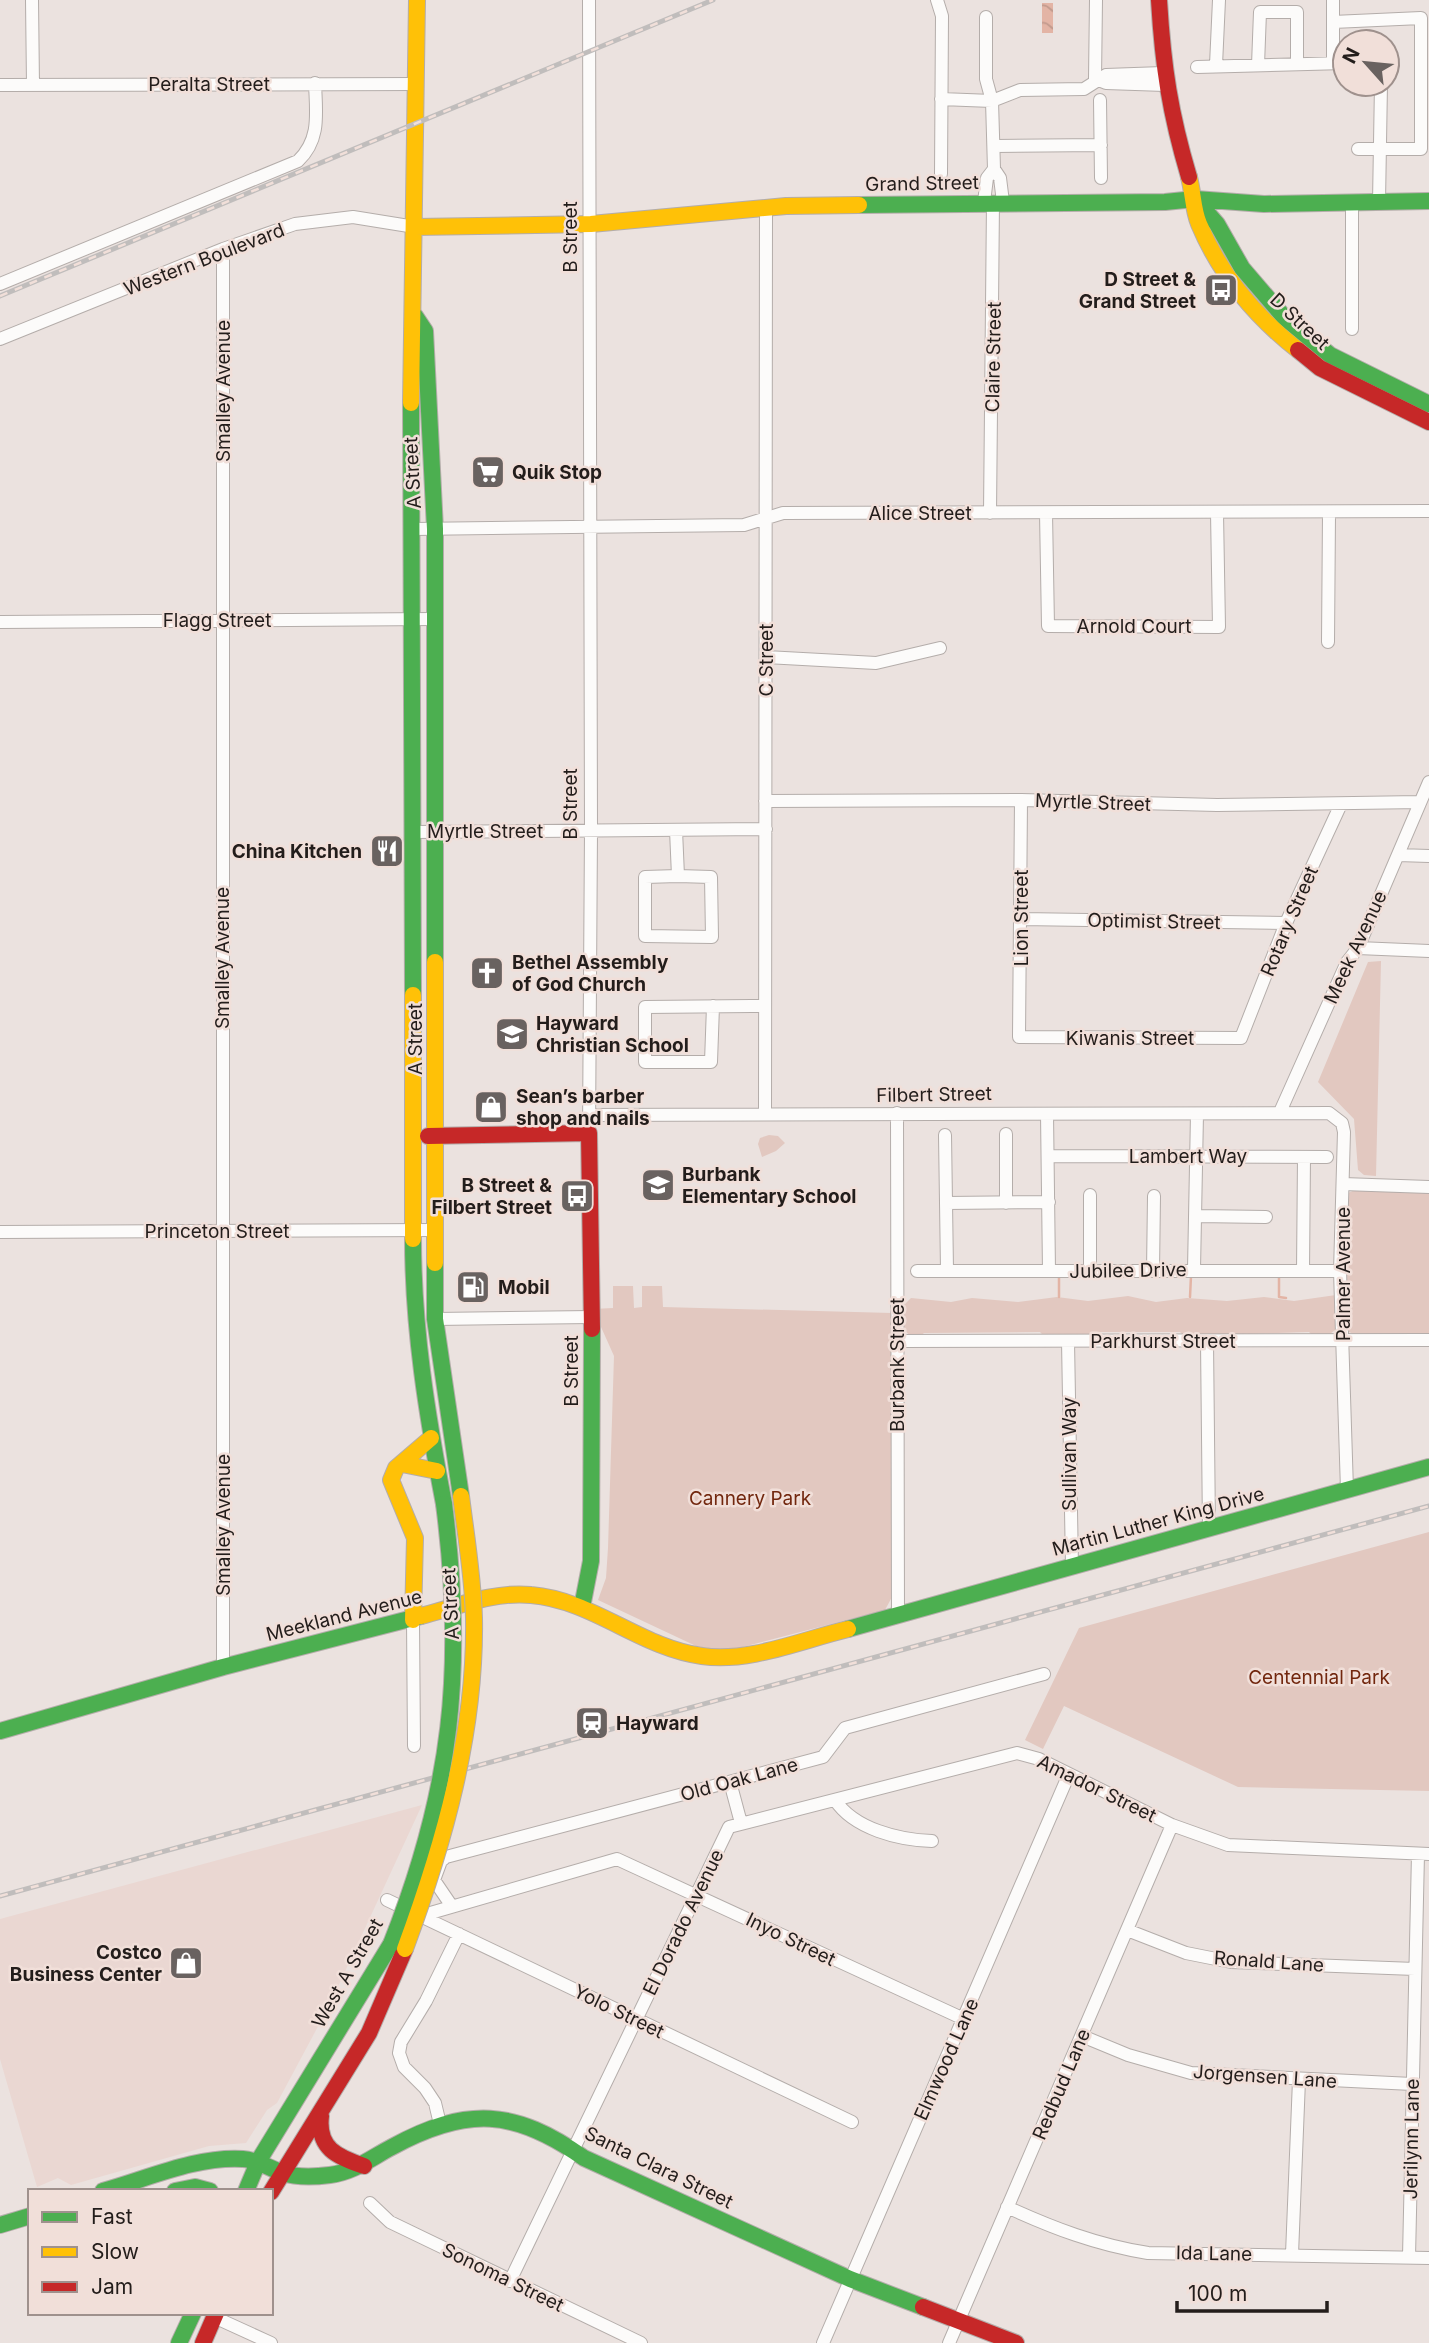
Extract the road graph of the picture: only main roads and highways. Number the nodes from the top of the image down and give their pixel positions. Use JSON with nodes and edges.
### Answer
{"nodes":[{"id":1,"x":416,"y":0,"type":"edge"},
{"id":2,"x":1159,"y":0,"type":"edge"},
{"id":3,"x":1195,"y":199,"type":"junction"},
{"id":4,"x":1429,"y":201,"type":"edge"},
{"id":5,"x":415,"y":227,"type":"junction"},
{"id":6,"x":415,"y":316,"type":"junction"},
{"id":7,"x":1429,"y":404,"type":"edge"},
{"id":8,"x":1429,"y":422,"type":"edge"},
{"id":9,"x":436,"y":1136,"type":"junction"},
{"id":10,"x":414,"y":1137,"type":"junction"},
{"id":11,"x":431,"y":1438,"type":"junction"},
{"id":12,"x":402,"y":1464,"type":"junction"},
{"id":13,"x":1429,"y":1467,"type":"edge"},
{"id":14,"x":437,"y":1471,"type":"junction"},
{"id":15,"x":582,"y":1606,"type":"junction"},
{"id":16,"x":898,"y":1616,"type":"joint"},
{"id":17,"x":413,"y":1620,"type":"junction"},
{"id":18,"x":0,"y":1731,"type":"edge"},
{"id":19,"x":454,"y":1761,"type":"junction"},
{"id":20,"x":398,"y":1946,"type":"junction"},
{"id":21,"x":322,"y":2110,"type":"junction"},
{"id":22,"x":259,"y":2160,"type":"junction"},
{"id":23,"x":364,"y":2166,"type":"junction"},
{"id":24,"x":281,"y":2172,"type":"junction"},
{"id":25,"x":249,"y":2184,"type":"edge"},
{"id":26,"x":111,"y":2189,"type":"edge"},
{"id":27,"x":157,"y":2189,"type":"edge"},
{"id":28,"x":185,"y":2189,"type":"edge"},
{"id":29,"x":202,"y":2189,"type":"edge"},
{"id":30,"x":272,"y":2189,"type":"edge"},
{"id":31,"x":28,"y":2217,"type":"edge"},
{"id":32,"x":0,"y":2224,"type":"edge"},
{"id":33,"x":192,"y":2315,"type":"edge"},
{"id":34,"x":215,"y":2315,"type":"edge"},
{"id":35,"x":179,"y":2343,"type":"edge"},
{"id":36,"x":203,"y":2343,"type":"edge"},
{"id":37,"x":1016,"y":2343,"type":"edge"}],
"edges":[{"from":1,"to":5,"type":"main road","name":"A Street"},
{"from":2,"to":3,"type":"main road","name":"D Street"},
{"from":3,"to":4,"type":"main road","name":"Grand Street"},
{"from":3,"to":5,"type":"main road","name":"Grand Street"},
{"from":3,"to":7,"type":"main road","name":"D Street"},
{"from":3,"to":8,"type":"main road","name":"D Street"},
{"from":5,"to":6,"type":"main road","name":"A Street"},
{"from":6,"to":9,"type":"main road","name":"A Street"},
{"from":6,"to":10,"type":"main road","name":"A Street"},
{"from":9,"to":10,"type":"main road"},
{"from":9,"to":15,"type":"main road","name":"B Street"},
{"from":9,"to":19,"type":"main road","name":"A Street","bridge":true},
{"from":10,"to":11,"type":"main road","name":"A Street"},
{"from":11,"to":12,"type":"main road"},
{"from":11,"to":14,"type":"main road","name":"A Street"},
{"from":12,"to":14,"type":"main road"},
{"from":12,"to":17,"type":"main road","name":"A Street"},
{"from":13,"to":16,"type":"main road","name":"Martin Luther King Drive"},
{"from":14,"to":19,"type":"main road","name":"A Street","bridge":true},
{"from":15,"to":16,"type":"main road","name":"Meekland Avenue"},
{"from":15,"to":17,"type":"main road","name":"Meekland Avenue"},
{"from":17,"to":18,"type":"main road","name":"Meekland Avenue"},
{"from":19,"to":20,"type":"main road","name":"West A Street","bridge":true},
{"from":20,"to":21,"type":"main road","name":"West A Street"},
{"from":20,"to":22,"type":"main road","name":"West A Street"},
{"from":21,"to":23,"type":"main road"},
{"from":21,"to":24,"type":"main road","name":"West A Street"},
{"from":22,"to":24,"type":"main road"},
{"from":22,"to":25,"type":"main road","name":"West A Street"},
{"from":22,"to":26,"type":"main road"},
{"from":23,"to":24,"type":"main road","name":"Santa Clara Street"},
{"from":23,"to":37,"type":"main road","name":"Santa Clara Street"},
{"from":24,"to":25,"type":"main road"},
{"from":24,"to":30,"type":"main road","name":"West A Street"},
{"from":25,"to":27,"type":"main road"},
{"from":28,"to":29,"type":"main road"},
{"from":31,"to":32,"type":"main road"},
{"from":33,"to":35,"type":"main road"},
{"from":34,"to":36,"type":"main road"}]}
